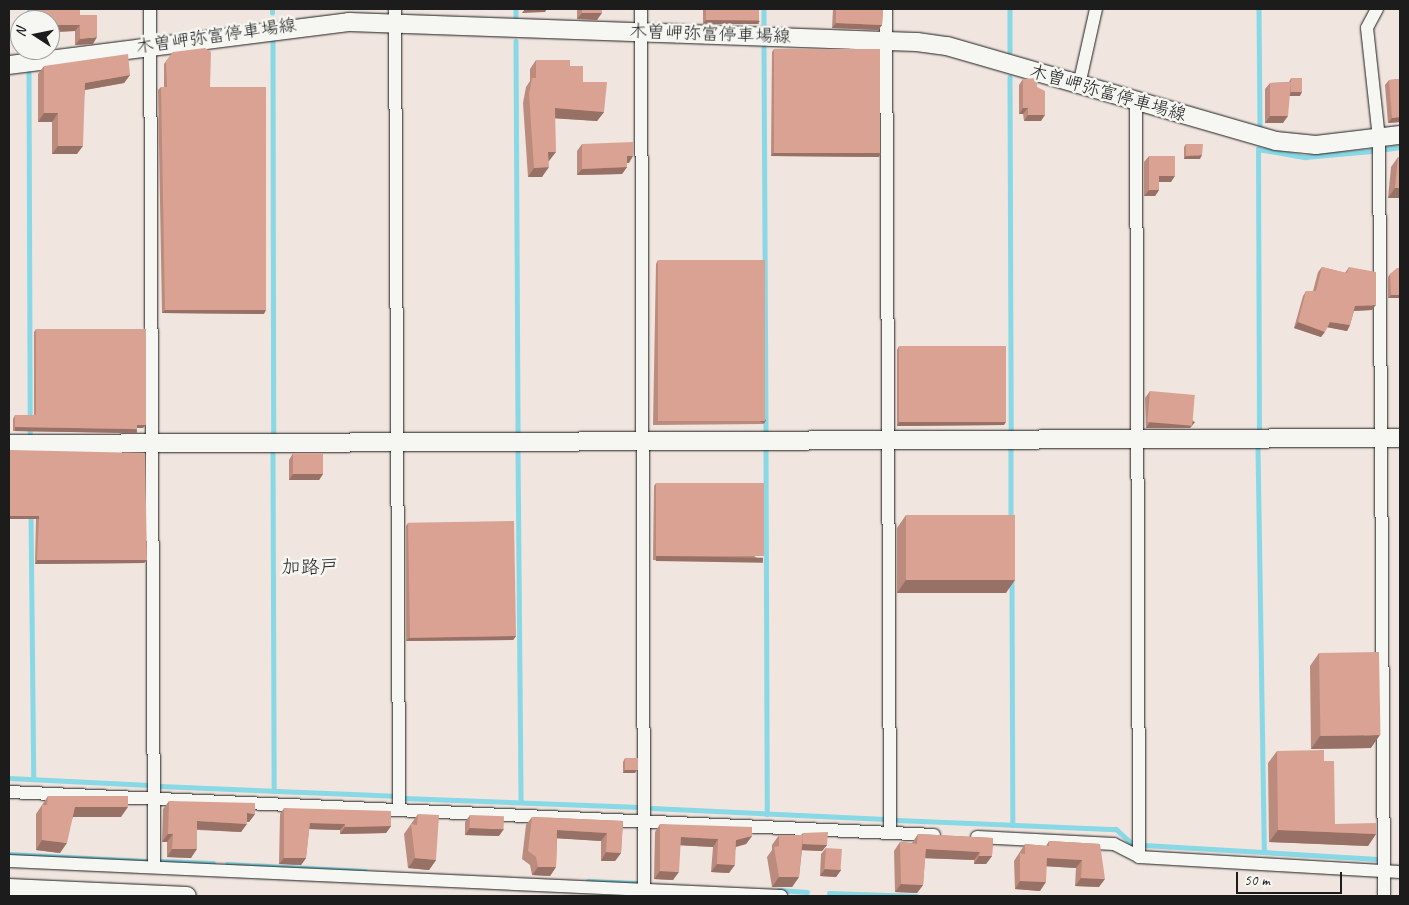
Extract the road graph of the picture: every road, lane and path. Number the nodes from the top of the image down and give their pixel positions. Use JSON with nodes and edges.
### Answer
{"nodes":[{"id":1,"x":150,"y":9,"type":"edge"},
{"id":2,"x":641,"y":9,"type":"edge"},
{"id":3,"x":886,"y":9,"type":"edge"},
{"id":4,"x":1096,"y":9,"type":"edge"},
{"id":5,"x":1377,"y":9,"type":"edge"},
{"id":6,"x":395,"y":17,"type":"edge"},
{"id":7,"x":641,"y":31,"type":"junction"},
{"id":8,"x":886,"y":40,"type":"junction"},
{"id":9,"x":150,"y":45,"type":"junction"},
{"id":10,"x":9,"y":65,"type":"edge"},
{"id":11,"x":1079,"y":85,"type":"junction"},
{"id":12,"x":1136,"y":101,"type":"junction"},
{"id":13,"x":1400,"y":135,"type":"edge"},
{"id":14,"x":1379,"y":138,"type":"junction"},
{"id":15,"x":1381,"y":438,"type":"junction"},
{"id":16,"x":1400,"y":438,"type":"edge"},
{"id":17,"x":889,"y":440,"type":"junction"},
{"id":18,"x":1137,"y":440,"type":"junction"},
{"id":19,"x":397,"y":442,"type":"junction"},
{"id":20,"x":643,"y":443,"type":"junction"},
{"id":21,"x":9,"y":444,"type":"edge"},
{"id":22,"x":153,"y":445,"type":"junction"},
{"id":23,"x":9,"y":792,"type":"edge"},
{"id":24,"x":154,"y":798,"type":"junction"},
{"id":25,"x":399,"y":809,"type":"junction"},
{"id":26,"x":646,"y":822,"type":"junction"},
{"id":27,"x":890,"y":834,"type":"junction"},
{"id":28,"x":1140,"y":857,"type":"junction"},
{"id":29,"x":9,"y":860,"type":"edge"},
{"id":30,"x":1384,"y":863,"type":"junction"},
{"id":31,"x":154,"y":867,"type":"junction"},
{"id":32,"x":1400,"y":872,"type":"edge"},
{"id":33,"x":9,"y":888,"type":"edge"},
{"id":34,"x":644,"y":890,"type":"junction"},
{"id":35,"x":187,"y":896,"type":"edge"},
{"id":36,"x":781,"y":896,"type":"edge"},
{"id":37,"x":1384,"y":896,"type":"edge"}],
"edges":[{"from":1,"to":9,"type":"street"},
{"from":2,"to":7,"type":"street"},
{"from":3,"to":8,"type":"street"},
{"from":4,"to":11,"type":"street"},
{"from":5,"to":14,"type":"street"},
{"from":6,"to":7,"type":"street","name":"木曽岬弥富停車場線"},
{"from":6,"to":9,"type":"street","name":"木曽岬弥富停車場線"},
{"from":6,"to":19,"type":"street"},
{"from":7,"to":8,"type":"street","name":"木曽岬弥富停車場線"},
{"from":7,"to":20,"type":"street"},
{"from":8,"to":11,"type":"street","name":"木曽岬弥富停車場線"},
{"from":8,"to":17,"type":"street"},
{"from":9,"to":10,"type":"street","name":"木曽岬弥富停車場線"},
{"from":9,"to":22,"type":"street"},
{"from":11,"to":12,"type":"street","name":"木曽岬弥富停車場線"},
{"from":12,"to":14,"type":"street","name":"木曽岬弥富停車場線"},
{"from":12,"to":18,"type":"street"},
{"from":13,"to":14,"type":"street","name":"木曽岬弥富停車場線"},
{"from":14,"to":15,"type":"street"},
{"from":15,"to":16,"type":"street"},
{"from":15,"to":18,"type":"street"},
{"from":15,"to":30,"type":"street"},
{"from":17,"to":18,"type":"street"},
{"from":17,"to":20,"type":"street"},
{"from":17,"to":27,"type":"street"},
{"from":18,"to":28,"type":"street"},
{"from":19,"to":20,"type":"street"},
{"from":19,"to":22,"type":"street"},
{"from":19,"to":25,"type":"street"},
{"from":20,"to":26,"type":"street"},
{"from":21,"to":22,"type":"street"},
{"from":22,"to":24,"type":"street"},
{"from":23,"to":24,"type":"street"},
{"from":24,"to":25,"type":"street"},
{"from":24,"to":31,"type":"street"},
{"from":25,"to":26,"type":"street"},
{"from":26,"to":27,"type":"street"},
{"from":26,"to":34,"type":"street"},
{"from":27,"to":28,"type":"street"},
{"from":28,"to":30,"type":"street"},
{"from":29,"to":31,"type":"street"},
{"from":30,"to":32,"type":"street"},
{"from":30,"to":37,"type":"street"},
{"from":31,"to":34,"type":"street"},
{"from":33,"to":35,"type":"street"},
{"from":34,"to":36,"type":"street"}]}
